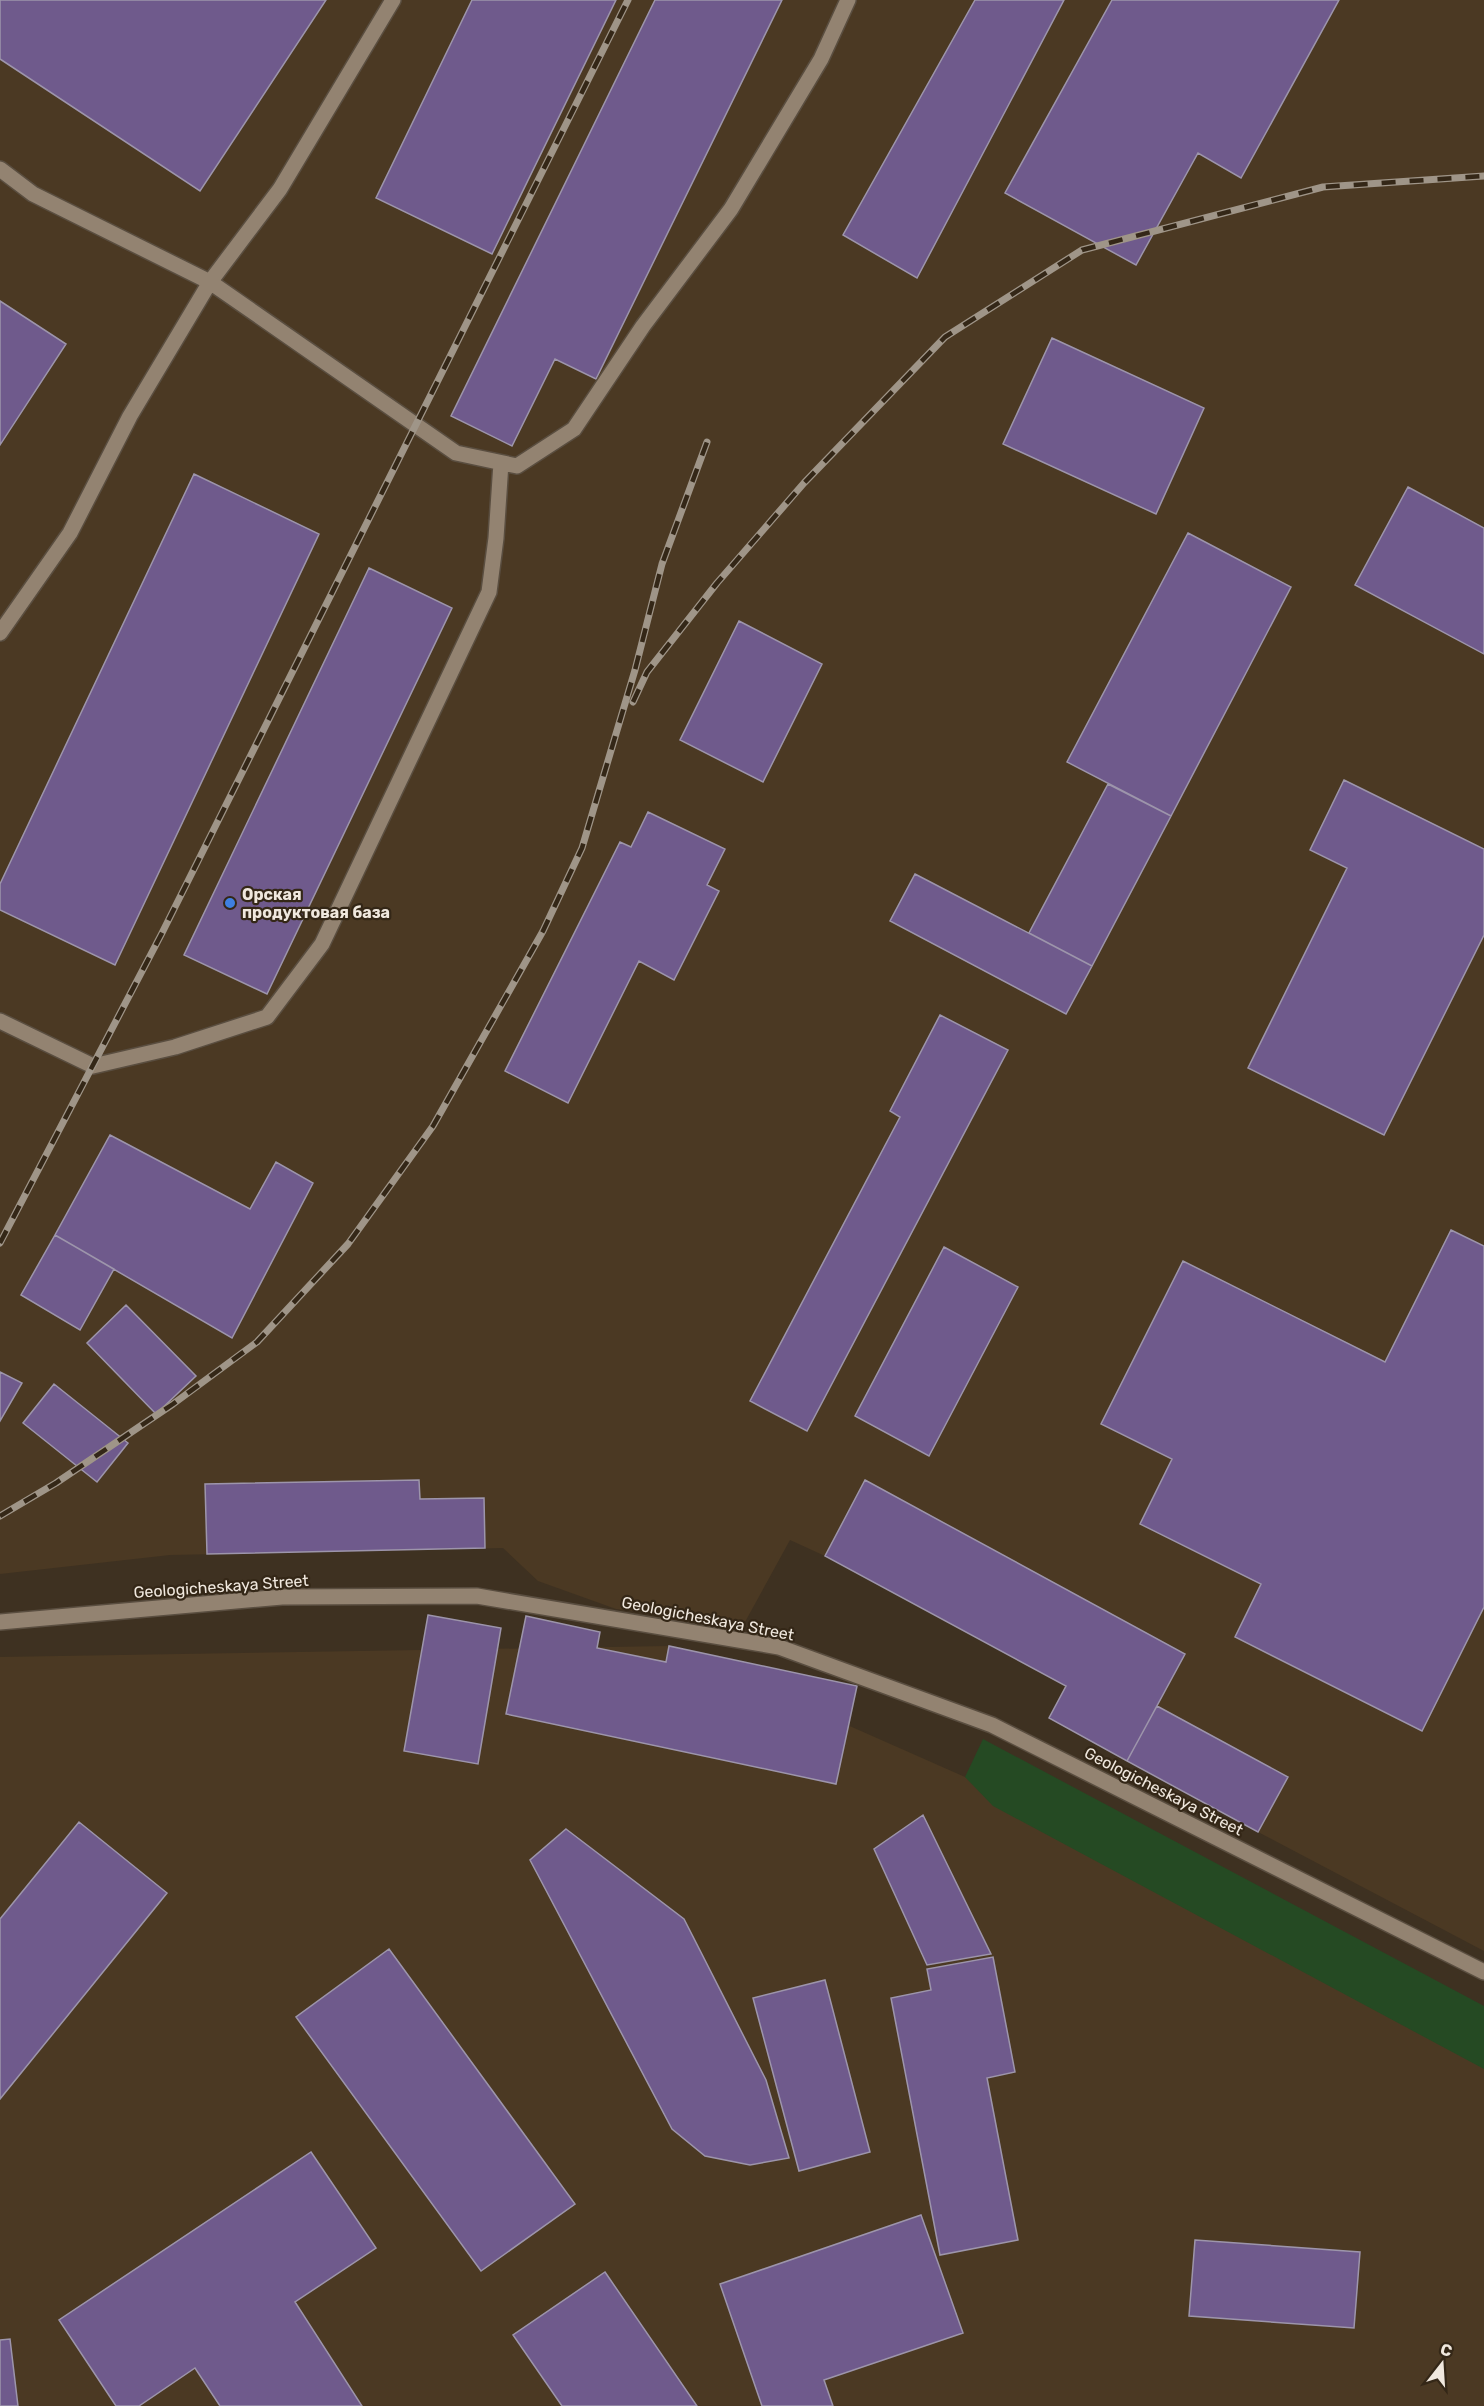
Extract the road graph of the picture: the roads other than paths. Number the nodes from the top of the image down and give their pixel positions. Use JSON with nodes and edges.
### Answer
{"nodes":[{"id":1,"x":393,"y":0,"type":"edge"},
{"id":2,"x":848,"y":0,"type":"edge"},
{"id":3,"x":0,"y":169,"type":"edge"},
{"id":4,"x":210,"y":282,"type":"junction"},
{"id":5,"x":501,"y":463,"type":"junction"},
{"id":6,"x":0,"y":633,"type":"edge"},
{"id":7,"x":0,"y":1021,"type":"edge"},
{"id":8,"x":0,"y":1622,"type":"edge"},
{"id":9,"x":1484,"y":1972,"type":"edge"}],
"edges":[{"from":1,"to":4,"type":"street"},
{"from":2,"to":5,"type":"street"},
{"from":3,"to":4,"type":"street"},
{"from":4,"to":5,"type":"street"},
{"from":4,"to":6,"type":"street"},
{"from":5,"to":7,"type":"street"},
{"from":8,"to":9,"type":"street","name":"Geologicheskaya Street"}]}
